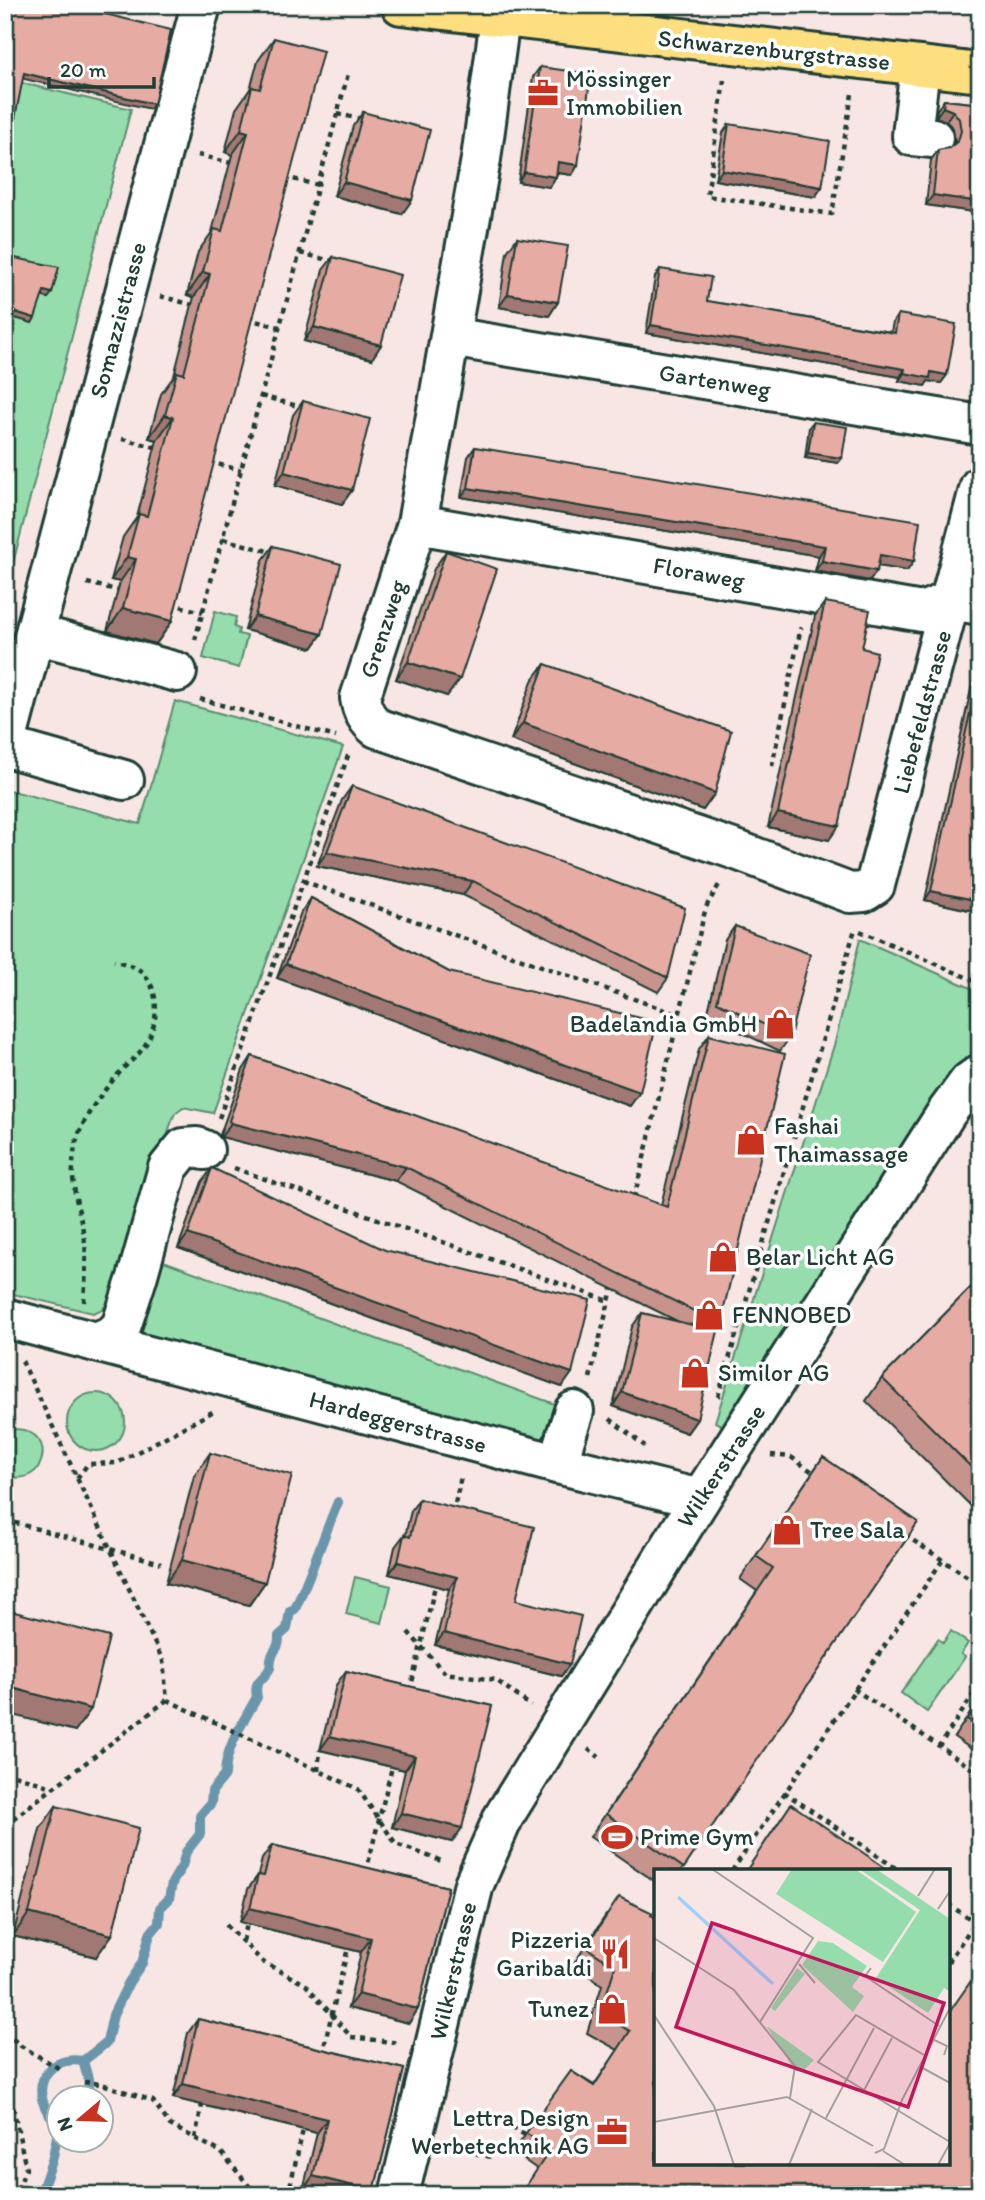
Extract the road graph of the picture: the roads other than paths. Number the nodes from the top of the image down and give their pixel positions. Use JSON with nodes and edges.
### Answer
{"nodes":[{"id":1,"x":201,"y":5,"type":"edge"},
{"id":2,"x":401,"y":5,"type":"edge"},
{"id":3,"x":500,"y":18,"type":"junction"},
{"id":4,"x":611,"y":18,"type":"edge"},
{"id":5,"x":920,"y":66,"type":"junction"},
{"id":6,"x":980,"y":73,"type":"edge"},
{"id":7,"x":933,"y":138,"type":"dead end"},
{"id":8,"x":450,"y":337,"type":"junction"},
{"id":9,"x":980,"y":425,"type":"edge"},
{"id":10,"x":980,"y":486,"type":"edge"},
{"id":11,"x":417,"y":524,"type":"junction"},
{"id":12,"x":966,"y":602,"type":"edge"},
{"id":13,"x":31,"y":649,"type":"junction"},
{"id":14,"x":184,"y":662,"type":"road end"},
{"id":15,"x":6,"y":747,"type":"edge"},
{"id":16,"x":124,"y":780,"type":"dead end"},
{"id":17,"x":864,"y":892,"type":"joint"},
{"id":18,"x":980,"y":1074,"type":"edge"},
{"id":19,"x":215,"y":1144,"type":"road end"},
{"id":20,"x":5,"y":1318,"type":"edge"},
{"id":21,"x":89,"y":1340,"type":"junction"},
{"id":22,"x":581,"y":1400,"type":"road end"},
{"id":23,"x":557,"y":1464,"type":"junction"},
{"id":24,"x":700,"y":1499,"type":"junction"},
{"id":25,"x":398,"y":2195,"type":"edge"}],
"edges":[{"from":1,"to":13,"type":"street","name":"Somazzistrasse"},
{"from":2,"to":3,"type":"main road","name":"Schwarzenburgstrasse"},
{"from":3,"to":4,"type":"main road","name":"Schwarzenburgstrasse"},
{"from":3,"to":8,"type":"street","name":"Grenzweg"},
{"from":4,"to":5,"type":"main road","name":"Schwarzenburgstrasse"},
{"from":5,"to":6,"type":"main road","name":"Schwarzenburgstrasse"},
{"from":5,"to":7,"type":"street"},
{"from":8,"to":9,"type":"street","name":"Gartenweg"},
{"from":8,"to":11,"type":"street","name":"Grenzweg"},
{"from":10,"to":12,"type":"street","name":"Liebefeldstrasse"},
{"from":11,"to":12,"type":"street","name":"Floraweg"},
{"from":11,"to":17,"type":"street","name":"Grenzweg"},
{"from":12,"to":17,"type":"street","name":"Liebefeldstrasse"},
{"from":13,"to":14,"type":"street"},
{"from":13,"to":15,"type":"street","name":"Somazzistrasse"},
{"from":15,"to":16,"type":"street","name":"Somazzistrasse"},
{"from":18,"to":24,"type":"street","name":"Wilkerstrasse"},
{"from":19,"to":21,"type":"street"},
{"from":20,"to":21,"type":"street","name":"Hardeggerstrasse"},
{"from":21,"to":23,"type":"street","name":"Hardeggerstrasse"},
{"from":22,"to":23,"type":"street"},
{"from":23,"to":24,"type":"street","name":"Hardeggerstrasse"},
{"from":24,"to":25,"type":"street","name":"Wilkerstrasse"}]}
